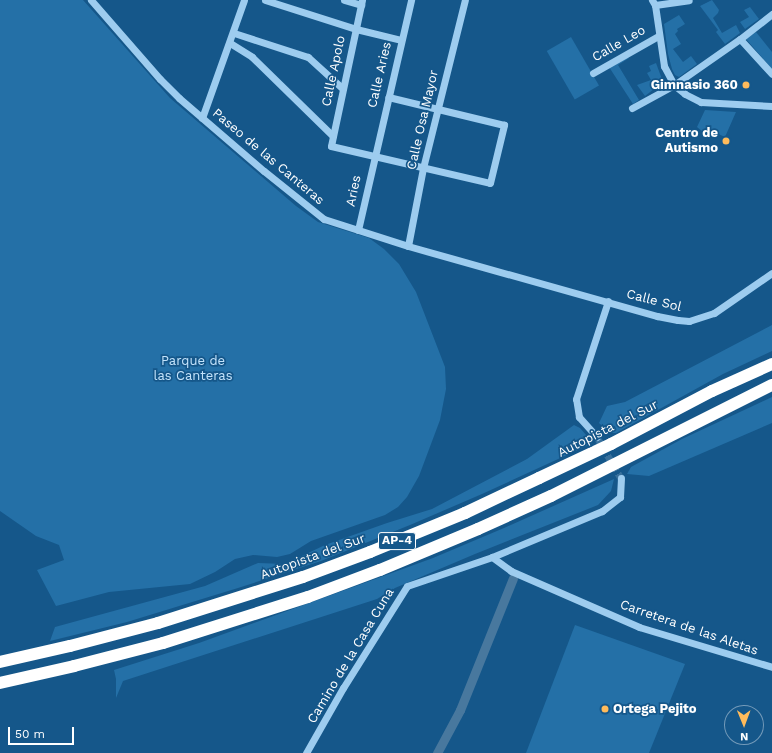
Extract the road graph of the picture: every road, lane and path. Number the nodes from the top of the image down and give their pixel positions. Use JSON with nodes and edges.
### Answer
{"nodes":[{"id":1,"x":91,"y":0,"type":"edge"},
{"id":2,"x":244,"y":0,"type":"edge"},
{"id":3,"x":265,"y":0,"type":"edge"},
{"id":4,"x":344,"y":0,"type":"edge"},
{"id":5,"x":411,"y":0,"type":"edge"},
{"id":6,"x":465,"y":0,"type":"edge"},
{"id":7,"x":689,"y":0,"type":"edge"},
{"id":8,"x":361,"y":3,"type":"edge"},
{"id":9,"x":653,"y":3,"type":"edge"},
{"id":10,"x":772,"y":14,"type":"edge"},
{"id":11,"x":356,"y":29,"type":"junction"},
{"id":12,"x":234,"y":33,"type":"junction"},
{"id":13,"x":658,"y":36,"type":"junction"},
{"id":14,"x":740,"y":39,"type":"junction"},
{"id":15,"x":401,"y":40,"type":"junction"},
{"id":16,"x":230,"y":43,"type":"junction"},
{"id":17,"x":593,"y":73,"type":"dead end"},
{"id":18,"x":772,"y":74,"type":"edge"},
{"id":19,"x":674,"y":85,"type":"junction"},
{"id":20,"x":343,"y":89,"type":"junction"},
{"id":21,"x":388,"y":97,"type":"junction"},
{"id":22,"x":772,"y":106,"type":"edge"},
{"id":23,"x":632,"y":108,"type":"dead end"},
{"id":24,"x":437,"y":109,"type":"junction"},
{"id":25,"x":202,"y":118,"type":"junction"},
{"id":26,"x":332,"y":136,"type":"junction"},
{"id":27,"x":373,"y":157,"type":"junction"},
{"id":28,"x":423,"y":168,"type":"junction"},
{"id":29,"x":358,"y":230,"type":"junction"},
{"id":30,"x":408,"y":246,"type":"junction"},
{"id":31,"x":772,"y":272,"type":"edge"},
{"id":32,"x":588,"y":296,"type":"joint"},
{"id":33,"x":608,"y":301,"type":"junction"},
{"id":34,"x":772,"y":364,"type":"edge"},
{"id":35,"x":772,"y":386,"type":"edge"},
{"id":36,"x":597,"y":437,"type":"tunnel mouth"},
{"id":37,"x":621,"y":478,"type":"tunnel mouth"},
{"id":38,"x":492,"y":557,"type":"junction"},
{"id":39,"x":0,"y":662,"type":"edge"},
{"id":40,"x":772,"y":667,"type":"edge"},
{"id":41,"x":0,"y":683,"type":"edge"},
{"id":42,"x":306,"y":753,"type":"edge"}],
"edges":[{"from":1,"to":25,"type":"street","name":"Paseo de las Canteras"},
{"from":2,"to":12,"type":"street"},
{"from":3,"to":11,"type":"street"},
{"from":4,"to":8,"type":"street"},
{"from":5,"to":15,"type":"street","name":"Calle Aries"},
{"from":6,"to":24,"type":"street","name":"Calle Osa Mayor"},
{"from":7,"to":9,"type":"street"},
{"from":8,"to":11,"type":"street","name":"Calle Apolo"},
{"from":9,"to":13,"type":"street"},
{"from":10,"to":14,"type":"street"},
{"from":11,"to":15,"type":"street"},
{"from":11,"to":20,"type":"street","name":"Calle Apolo"},
{"from":12,"to":16,"type":"street"},
{"from":12,"to":20,"type":"street"},
{"from":13,"to":17,"type":"street","name":"Calle Leo"},
{"from":13,"to":19,"type":"street"},
{"from":14,"to":18,"type":"street"},
{"from":14,"to":19,"type":"street"},
{"from":15,"to":21,"type":"street","name":"Calle Aries"},
{"from":16,"to":25,"type":"street"},
{"from":16,"to":26,"type":"street"},
{"from":19,"to":22,"type":"street"},
{"from":19,"to":23,"type":"street"},
{"from":20,"to":26,"type":"street","name":"Calle Apolo"},
{"from":21,"to":24,"type":"street"},
{"from":21,"to":27,"type":"street","name":"Calle Aries"},
{"from":24,"to":28,"type":"street","name":"Calle Osa Mayor"},
{"from":24,"to":28,"type":"street"},
{"from":25,"to":29,"type":"street","name":"Paseo de las Canteras"},
{"from":26,"to":27,"type":"street","name":"Calle Apolo"},
{"from":27,"to":28,"type":"street"},
{"from":27,"to":29,"type":"street","name":"Aries"},
{"from":28,"to":30,"type":"street","name":"Calle Osa Mayor"},
{"from":29,"to":30,"type":"street","name":"Paseo de las Canteras"},
{"from":30,"to":32,"type":"street","name":"Paseo de las Canteras"},
{"from":31,"to":33,"type":"street","name":"Calle Sol"},
{"from":32,"to":33,"type":"street","name":"Calle Sol"},
{"from":33,"to":36,"type":"street"},
{"from":34,"to":39,"type":"highway","name":"Autopista del Sur","number":"AP-4"},
{"from":35,"to":41,"type":"highway","number":"AP-4"},
{"from":37,"to":38,"type":"street","name":"Camino de la Casa Cuna"},
{"from":38,"to":40,"type":"street","name":"Carretera de las Aletas"},
{"from":38,"to":42,"type":"street","name":"Camino de la Casa Cuna"}]}
